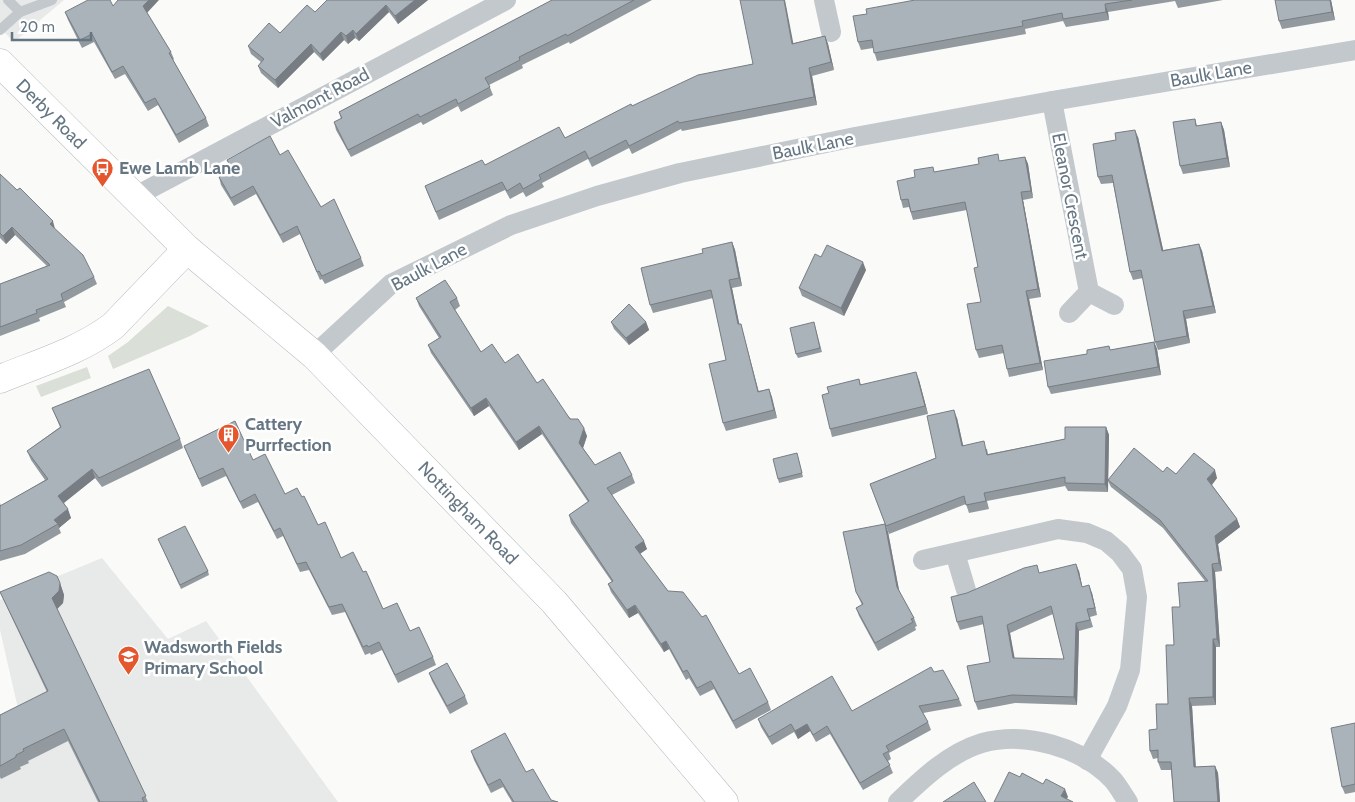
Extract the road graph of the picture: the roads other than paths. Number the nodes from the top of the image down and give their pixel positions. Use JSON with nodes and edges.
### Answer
{"nodes":[{"id":1,"x":8,"y":0,"type":"edge"},
{"id":2,"x":52,"y":0,"type":"edge"},
{"id":3,"x":506,"y":0,"type":"edge"},
{"id":4,"x":824,"y":0,"type":"edge"},
{"id":5,"x":20,"y":12,"type":"junction"},
{"id":6,"x":0,"y":30,"type":"edge"},
{"id":7,"x":831,"y":32,"type":"dead end"},
{"id":8,"x":1355,"y":50,"type":"edge"},
{"id":9,"x":0,"y":63,"type":"edge"},
{"id":10,"x":1052,"y":101,"type":"junction"},
{"id":11,"x":134,"y":197,"type":"junction"},
{"id":12,"x":187,"y":249,"type":"junction"},
{"id":13,"x":1089,"y":292,"type":"junction"},
{"id":14,"x":1114,"y":305,"type":"dead end"},
{"id":15,"x":1069,"y":313,"type":"dead end"},
{"id":16,"x":314,"y":355,"type":"junction"},
{"id":17,"x":0,"y":378,"type":"edge"},
{"id":18,"x":955,"y":553,"type":"junction"},
{"id":19,"x":923,"y":560,"type":"dead end"},
{"id":20,"x":966,"y":590,"type":"dead end"},
{"id":21,"x":1087,"y":760,"type":"junction"},
{"id":22,"x":719,"y":801,"type":"edge"},
{"id":23,"x":898,"y":802,"type":"edge"},
{"id":24,"x":1128,"y":802,"type":"edge"}],
"edges":[{"from":1,"to":5,"type":"lane"},
{"from":2,"to":5,"type":"lane"},
{"from":3,"to":11,"type":"street","name":"Valmont Road"},
{"from":4,"to":7,"type":"street"},
{"from":5,"to":6,"type":"lane"},
{"from":8,"to":10,"type":"street","name":"Baulk Lane"},
{"from":9,"to":11,"type":"main road","name":"Derby Road"},
{"from":10,"to":13,"type":"street","name":"Eleanor Crescent"},
{"from":10,"to":16,"type":"street","name":"Baulk Lane"},
{"from":11,"to":12,"type":"main road","name":"Derby Road"},
{"from":12,"to":16,"type":"main road","name":"Nottingham Road"},
{"from":12,"to":17,"type":"main road"},
{"from":13,"to":14,"type":"street"},
{"from":13,"to":15,"type":"street"},
{"from":16,"to":22,"type":"main road","name":"Nottingham Road"},
{"from":18,"to":19,"type":"street"},
{"from":18,"to":20,"type":"street"},
{"from":18,"to":21,"type":"street"},
{"from":21,"to":23,"type":"street"},
{"from":21,"to":24,"type":"street"}]}
